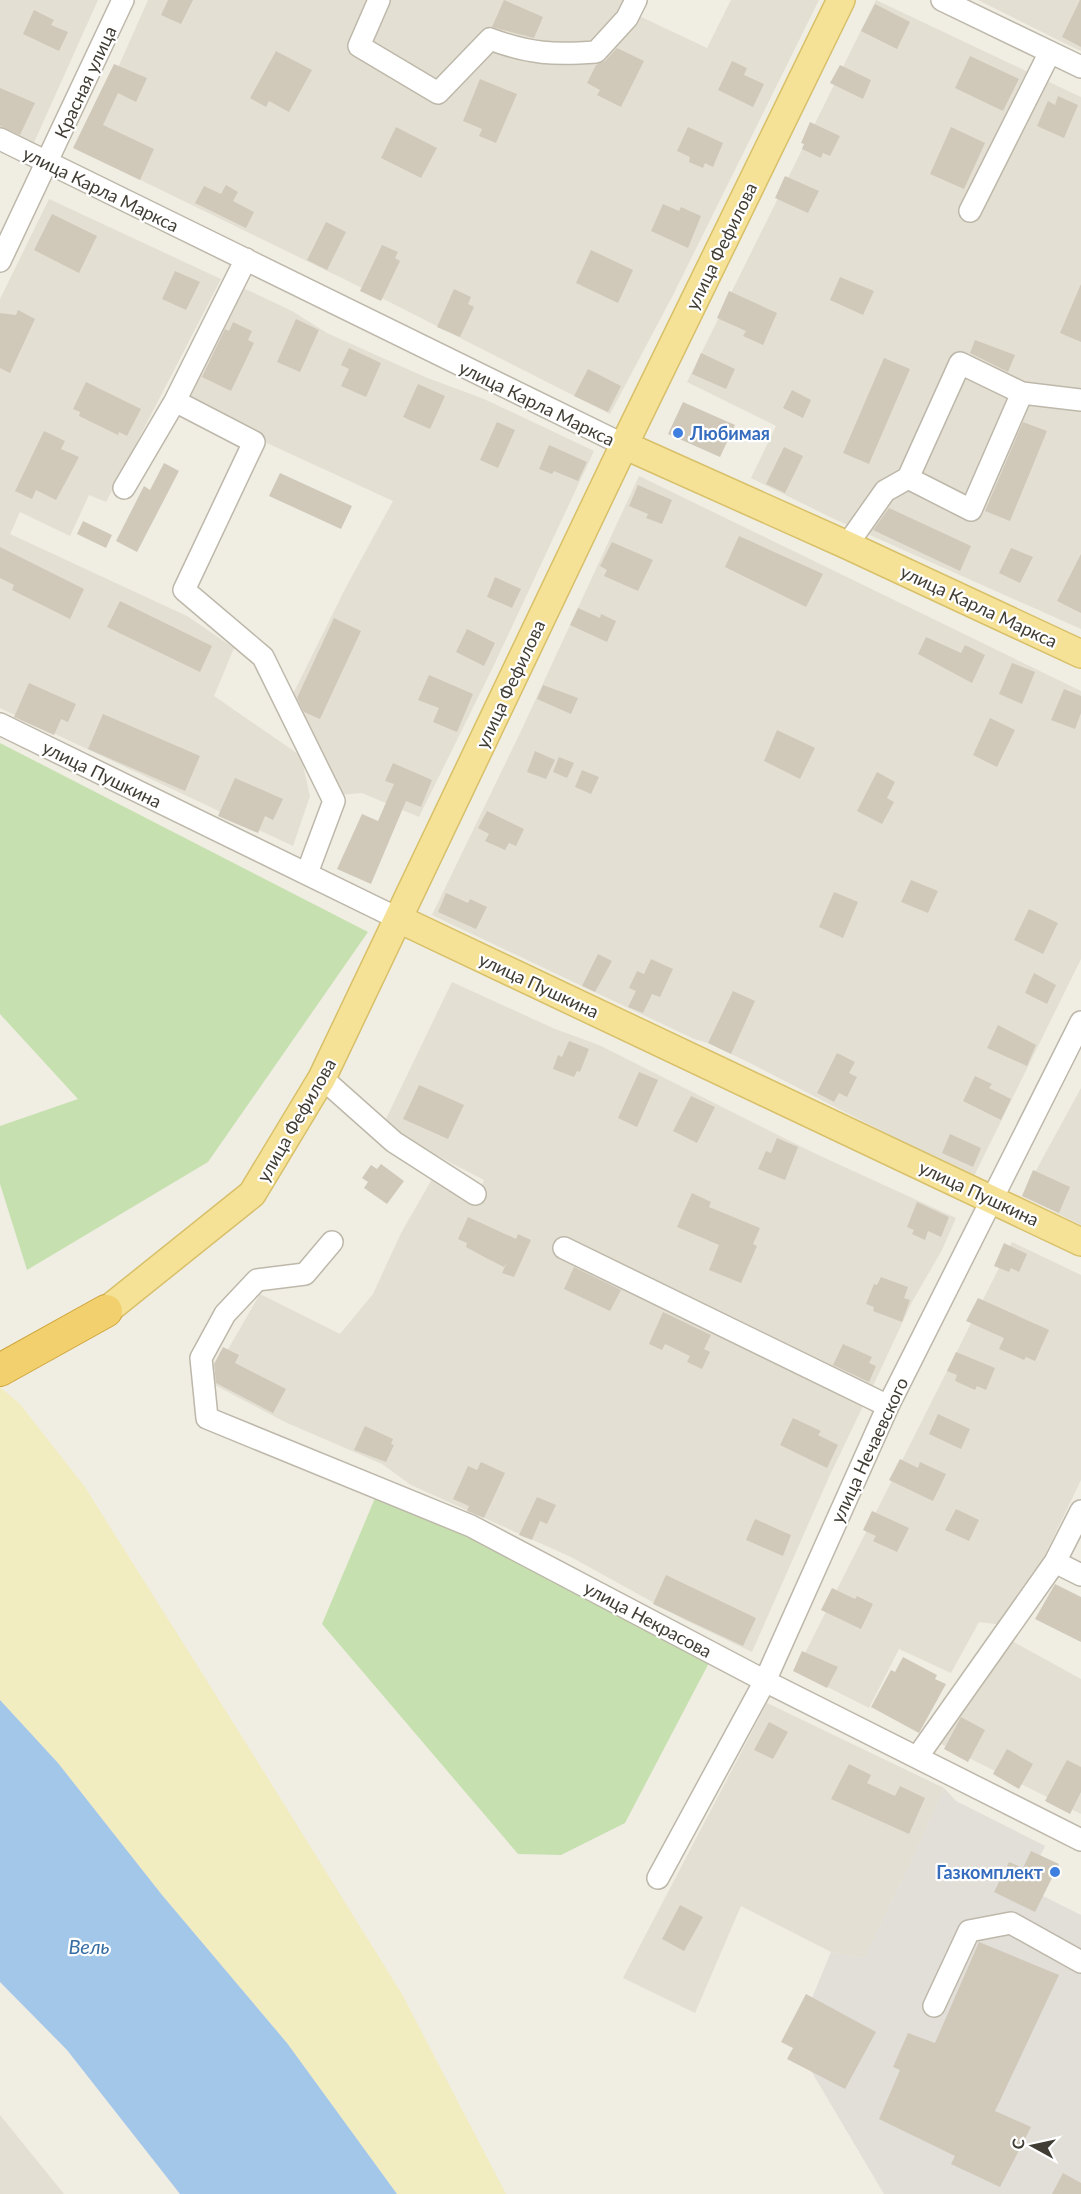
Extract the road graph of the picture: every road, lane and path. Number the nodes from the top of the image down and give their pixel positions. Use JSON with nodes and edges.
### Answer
{"nodes":[{"id":1,"x":123,"y":0,"type":"edge"},
{"id":2,"x":380,"y":0,"type":"edge"},
{"id":3,"x":636,"y":0,"type":"edge"},
{"id":4,"x":841,"y":0,"type":"edge"},
{"id":5,"x":942,"y":0,"type":"edge"},
{"id":6,"x":1050,"y":52,"type":"junction"},
{"id":7,"x":1081,"y":67,"type":"edge"},
{"id":8,"x":0,"y":139,"type":"edge"},
{"id":9,"x":48,"y":163,"type":"junction"},
{"id":10,"x":970,"y":211,"type":"dead end"},
{"id":11,"x":246,"y":260,"type":"junction"},
{"id":12,"x":0,"y":261,"type":"edge"},
{"id":13,"x":1022,"y":393,"type":"junction"},
{"id":14,"x":1081,"y":400,"type":"edge"},
{"id":15,"x":175,"y":401,"type":"junction"},
{"id":16,"x":624,"y":445,"type":"junction"},
{"id":17,"x":908,"y":478,"type":"junction"},
{"id":18,"x":124,"y":488,"type":"dead end"},
{"id":19,"x":847,"y":544,"type":"junction"},
{"id":20,"x":1081,"y":654,"type":"edge"},
{"id":21,"x":0,"y":724,"type":"edge"},
{"id":22,"x":307,"y":873,"type":"junction"},
{"id":23,"x":399,"y":919,"type":"junction"},
{"id":24,"x":1081,"y":1022,"type":"edge"},
{"id":25,"x":322,"y":1078,"type":"junction"},
{"id":26,"x":475,"y":1194,"type":"dead end"},
{"id":27,"x":992,"y":1199,"type":"junction"},
{"id":28,"x":332,"y":1242,"type":"dead end"},
{"id":29,"x":1081,"y":1242,"type":"edge"},
{"id":30,"x":564,"y":1248,"type":"dead end"},
{"id":31,"x":106,"y":1311,"type":"joint"},
{"id":32,"x":0,"y":1370,"type":"edge"},
{"id":33,"x":888,"y":1406,"type":"junction"},
{"id":34,"x":1081,"y":1511,"type":"edge"},
{"id":35,"x":1055,"y":1562,"type":"junction"},
{"id":36,"x":1081,"y":1575,"type":"edge"},
{"id":37,"x":765,"y":1681,"type":"junction"},
{"id":38,"x":918,"y":1756,"type":"junction"},
{"id":39,"x":1081,"y":1840,"type":"edge"},
{"id":40,"x":658,"y":1878,"type":"dead end"},
{"id":41,"x":1081,"y":1962,"type":"edge"},
{"id":42,"x":934,"y":2006,"type":"dead end"}],
"edges":[{"from":1,"to":9,"type":"street","name":"Красная улица"},
{"from":2,"to":3,"type":"street"},
{"from":4,"to":16,"type":"main road","name":"улица Фефилова"},
{"from":5,"to":6,"type":"street"},
{"from":6,"to":7,"type":"street"},
{"from":6,"to":10,"type":"street"},
{"from":8,"to":9,"type":"street","name":"улица Карла Маркса"},
{"from":9,"to":11,"type":"street","name":"улица Карла Маркса"},
{"from":9,"to":12,"type":"street","name":"Красная улица"},
{"from":11,"to":15,"type":"street"},
{"from":11,"to":16,"type":"street","name":"улица Карла Маркса"},
{"from":13,"to":14,"type":"street"},
{"from":13,"to":17,"type":"street"},
{"from":13,"to":17,"type":"street"},
{"from":15,"to":18,"type":"street"},
{"from":15,"to":22,"type":"street"},
{"from":16,"to":19,"type":"main road","name":"улица Карла Маркса"},
{"from":16,"to":23,"type":"main road","name":"улица Фефилова"},
{"from":17,"to":19,"type":"street"},
{"from":19,"to":20,"type":"main road","name":"улица Карла Маркса"},
{"from":21,"to":22,"type":"street","name":"улица Пушкина"},
{"from":22,"to":23,"type":"street","name":"улица Пушкина"},
{"from":23,"to":25,"type":"main road","name":"улица Фефилова"},
{"from":23,"to":27,"type":"main road","name":"улица Пушкина"},
{"from":24,"to":27,"type":"street","name":"улица Нечаевского"},
{"from":25,"to":26,"type":"street"},
{"from":25,"to":31,"type":"main road","name":"улица Фефилова"},
{"from":27,"to":29,"type":"main road","name":"улица Пушкина"},
{"from":27,"to":33,"type":"street","name":"улица Нечаевского"},
{"from":28,"to":37,"type":"street","name":"улица Некрасова"},
{"from":30,"to":33,"type":"street"},
{"from":31,"to":32,"type":"highway"},
{"from":33,"to":37,"type":"street","name":"улица Нечаевского"},
{"from":34,"to":35,"type":"street"},
{"from":35,"to":36,"type":"street"},
{"from":35,"to":38,"type":"street"},
{"from":37,"to":38,"type":"street","name":"улица Некрасова"},
{"from":37,"to":40,"type":"street","name":"улица Нечаевского"},
{"from":38,"to":39,"type":"street","name":"улица Некрасова"},
{"from":41,"to":42,"type":"street"}]}
